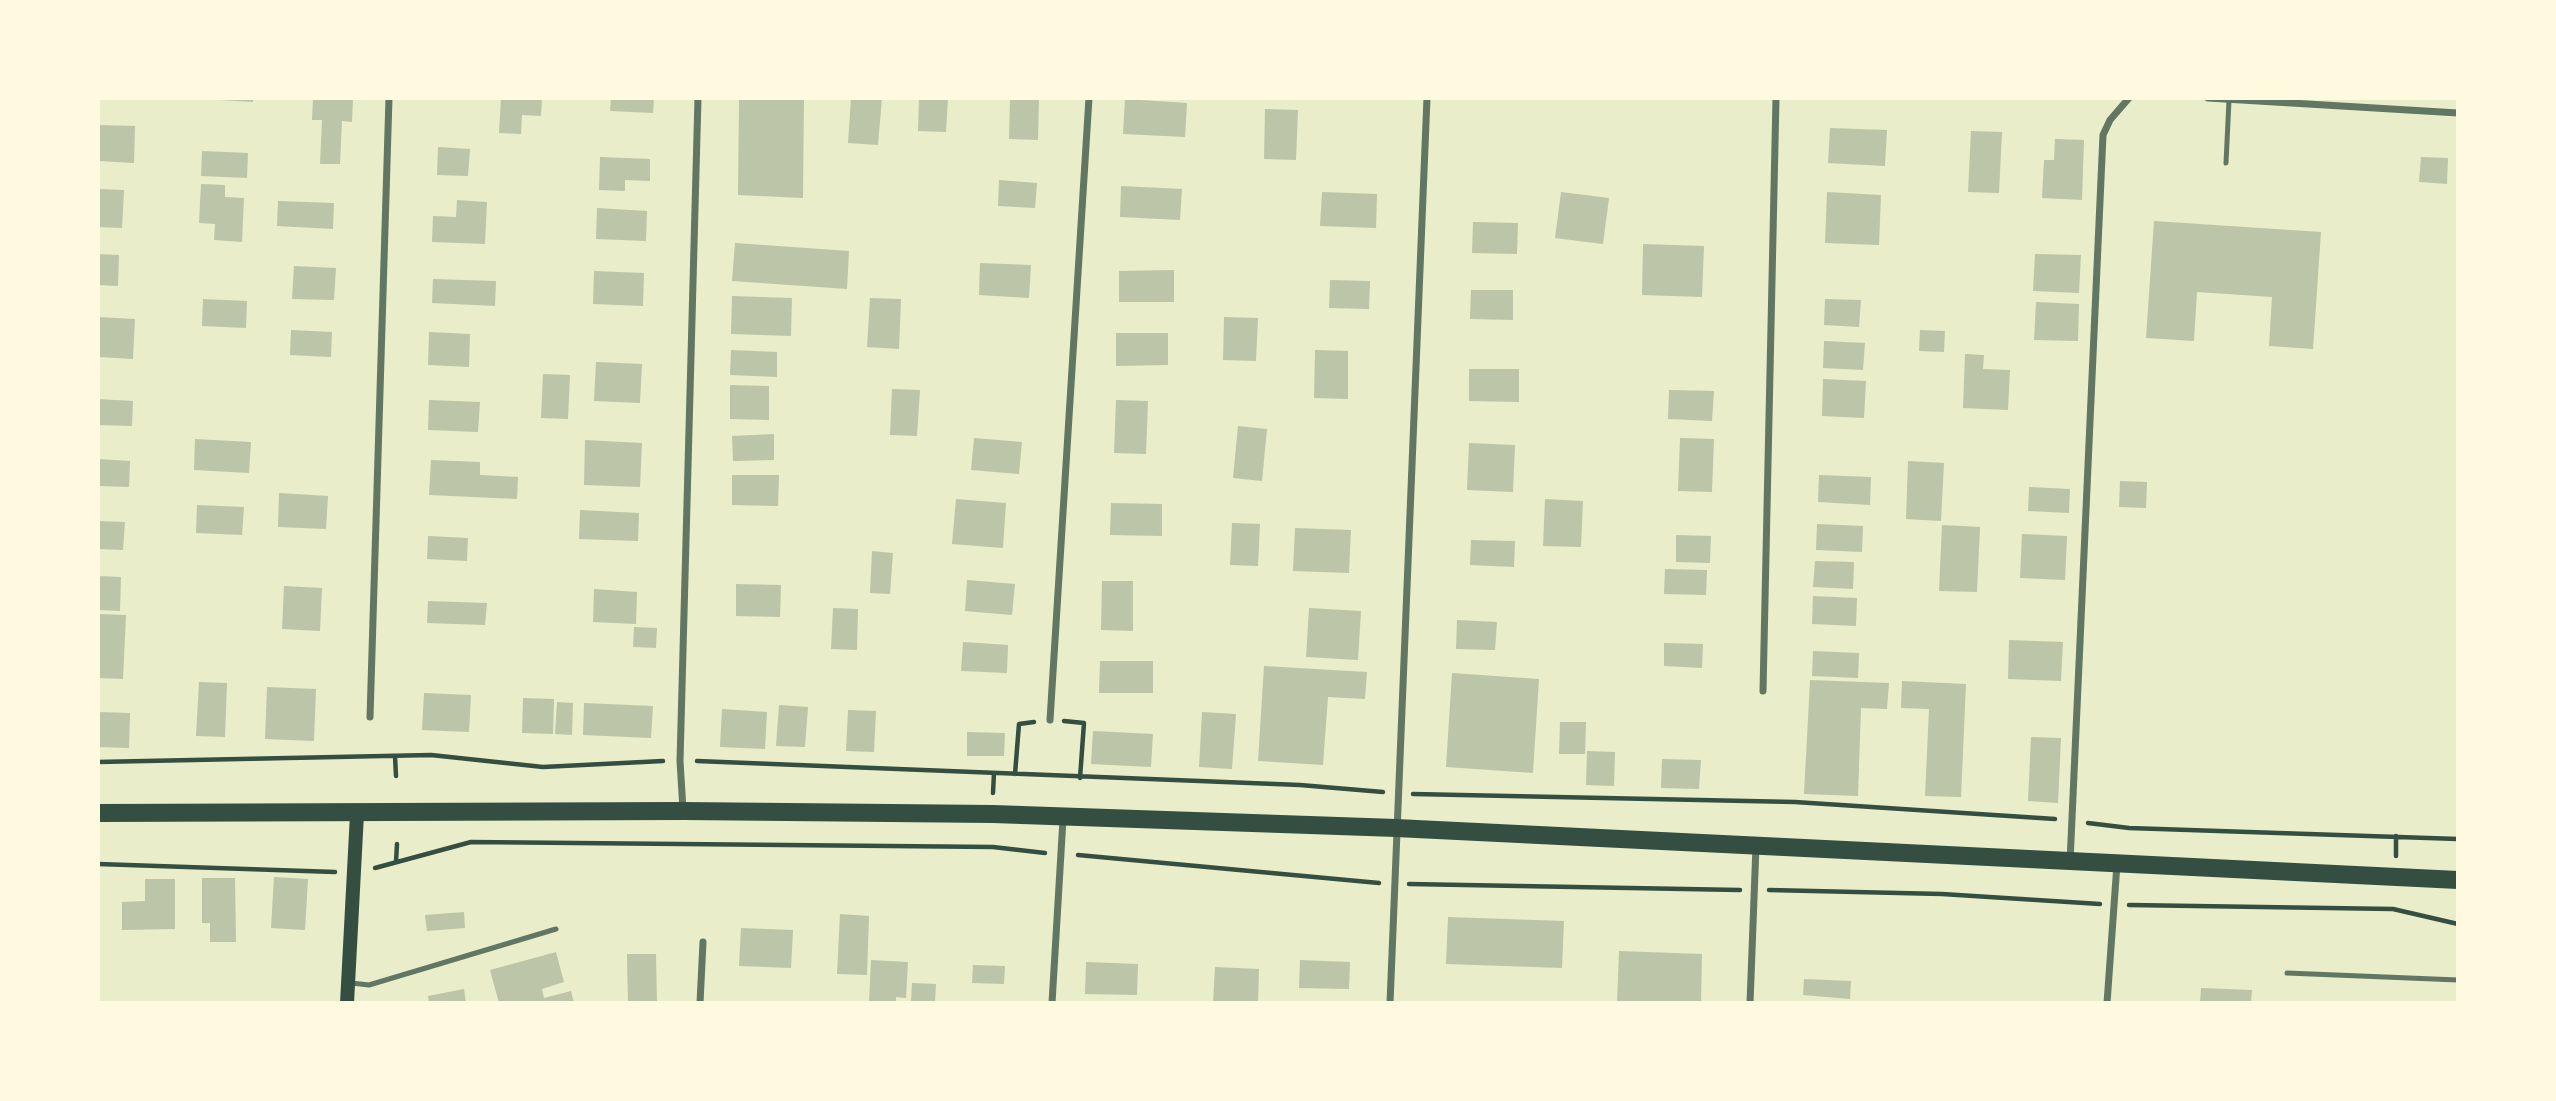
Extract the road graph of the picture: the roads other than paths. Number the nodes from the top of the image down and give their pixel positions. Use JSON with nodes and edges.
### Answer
{"nodes":[{"id":1,"x":389,"y":98,"type":"edge"},
{"id":2,"x":698,"y":98,"type":"edge"},
{"id":3,"x":1089,"y":98,"type":"edge"},
{"id":4,"x":1427,"y":98,"type":"edge"},
{"id":5,"x":1776,"y":98,"type":"edge"},
{"id":6,"x":2129,"y":98,"type":"edge"},
{"id":7,"x":2208,"y":98,"type":"edge"},
{"id":8,"x":2229,"y":100,"type":"edge"},
{"id":9,"x":2458,"y":113,"type":"edge"},
{"id":10,"x":2226,"y":163,"type":"dead end"},
{"id":11,"x":1763,"y":691,"type":"dead end"},
{"id":12,"x":370,"y":717,"type":"dead end"},
{"id":13,"x":1050,"y":720,"type":"dead end"},
{"id":14,"x":683,"y":811,"type":"junction"},
{"id":15,"x":98,"y":813,"type":"edge"},
{"id":16,"x":357,"y":814,"type":"junction"},
{"id":17,"x":1063,"y":817,"type":"junction"},
{"id":18,"x":1396,"y":828,"type":"junction"},
{"id":19,"x":1756,"y":846,"type":"junction"},
{"id":20,"x":2070,"y":862,"type":"junction"},
{"id":21,"x":2117,"y":863,"type":"junction"},
{"id":22,"x":2458,"y":880,"type":"edge"},
{"id":23,"x":556,"y":929,"type":"dead end"},
{"id":24,"x":703,"y":942,"type":"dead end"},
{"id":25,"x":2287,"y":973,"type":"dead end"},
{"id":26,"x":2458,"y":980,"type":"edge"},
{"id":27,"x":348,"y":983,"type":"junction"},
{"id":28,"x":347,"y":1003,"type":"edge"},
{"id":29,"x":700,"y":1003,"type":"edge"},
{"id":30,"x":1052,"y":1003,"type":"edge"},
{"id":31,"x":1390,"y":1003,"type":"edge"},
{"id":32,"x":1750,"y":1003,"type":"edge"},
{"id":33,"x":2107,"y":1003,"type":"edge"}],
"edges":[{"from":1,"to":12,"type":"street"},
{"from":2,"to":14,"type":"street"},
{"from":3,"to":13,"type":"street"},
{"from":4,"to":18,"type":"street"},
{"from":5,"to":11,"type":"street"},
{"from":6,"to":20,"type":"street"},
{"from":7,"to":8,"type":"street"},
{"from":8,"to":9,"type":"street"},
{"from":8,"to":10,"type":"lane"},
{"from":14,"to":16,"type":"main road"},
{"from":14,"to":17,"type":"main road"},
{"from":15,"to":16,"type":"main road"},
{"from":16,"to":27,"type":"main road"},
{"from":17,"to":18,"type":"main road"},
{"from":17,"to":30,"type":"street"},
{"from":18,"to":19,"type":"main road"},
{"from":18,"to":31,"type":"street"},
{"from":19,"to":20,"type":"main road"},
{"from":19,"to":32,"type":"street"},
{"from":20,"to":21,"type":"main road"},
{"from":21,"to":22,"type":"main road"},
{"from":21,"to":33,"type":"street"},
{"from":23,"to":27,"type":"lane"},
{"from":24,"to":29,"type":"street"},
{"from":25,"to":26,"type":"lane"},
{"from":27,"to":28,"type":"main road"}]}
